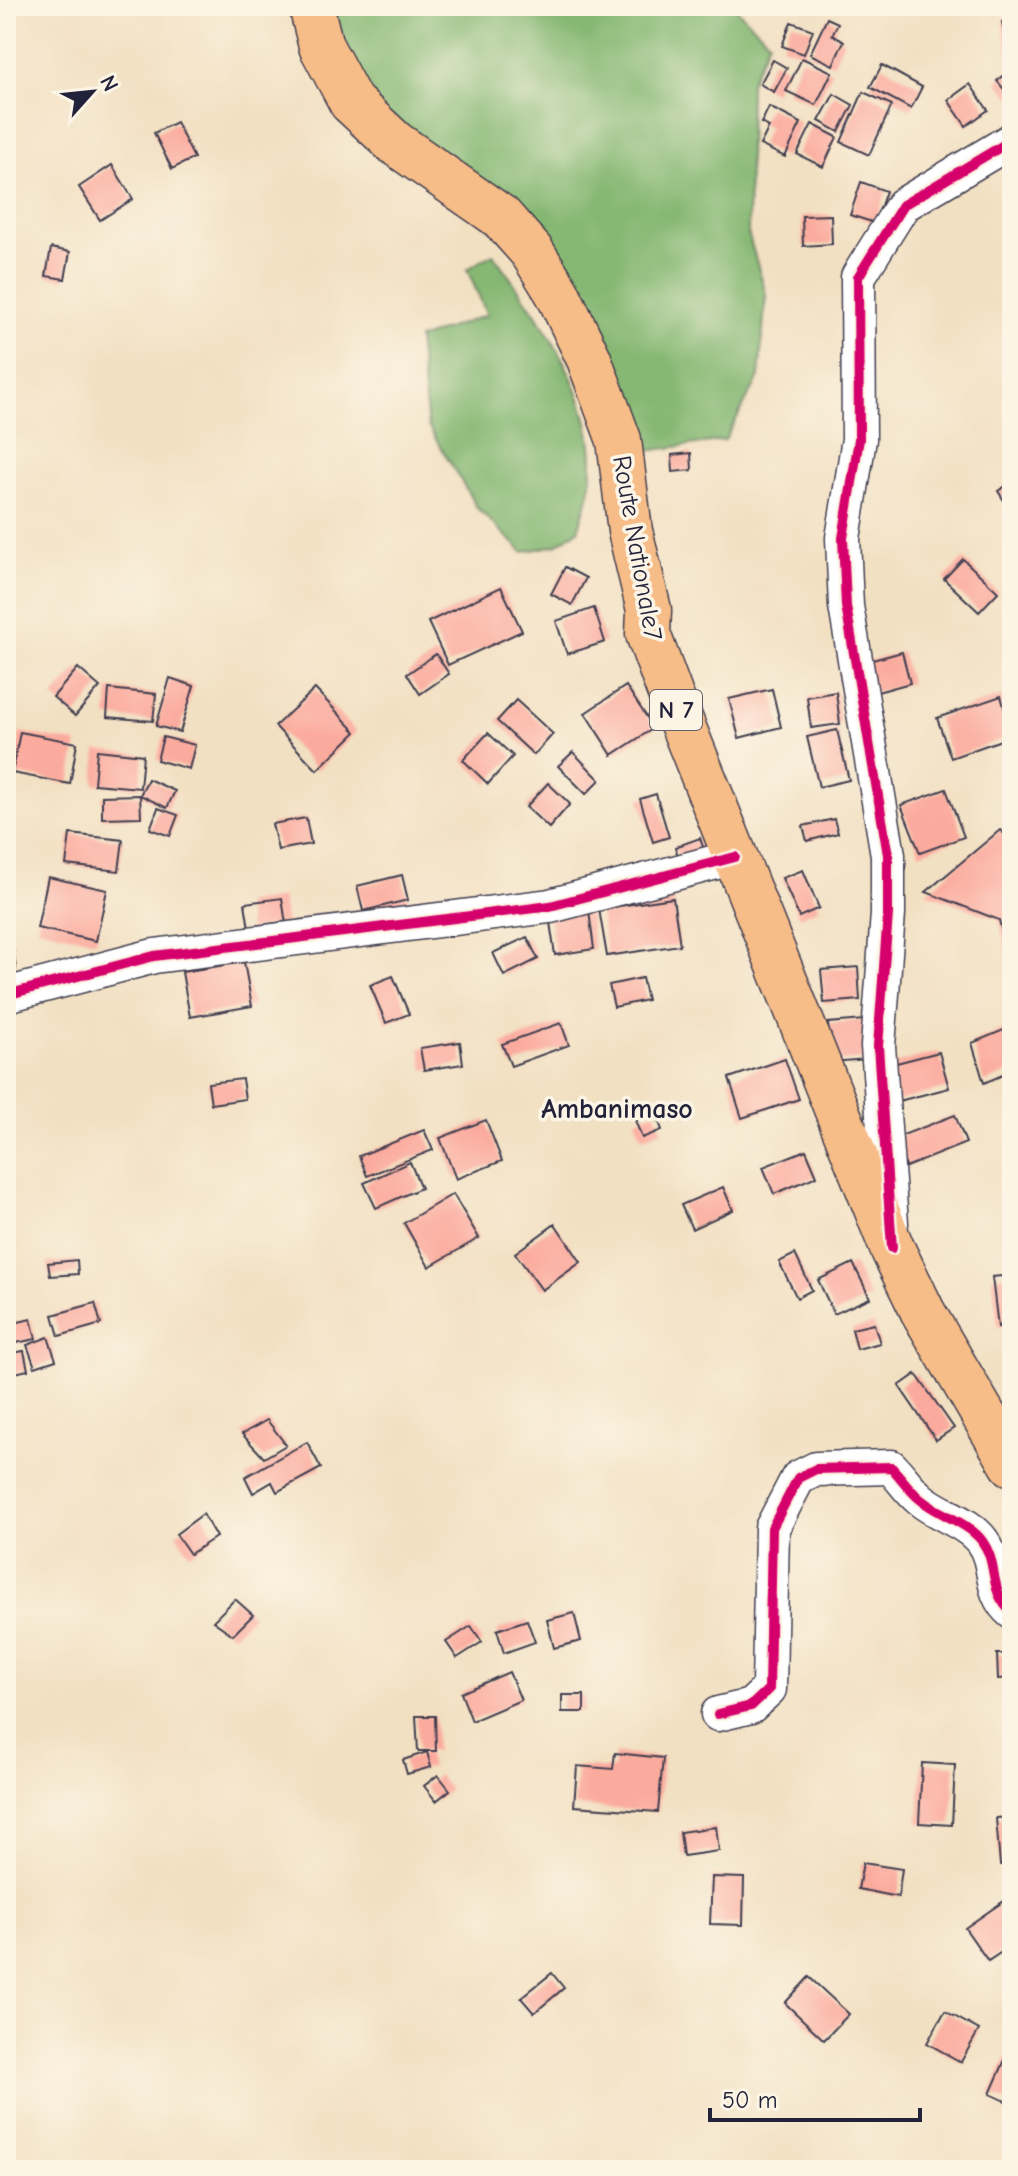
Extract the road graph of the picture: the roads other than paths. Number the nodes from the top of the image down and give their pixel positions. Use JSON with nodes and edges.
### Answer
{"nodes":[{"id":1,"x":311,"y":6,"type":"edge"},
{"id":2,"x":1012,"y":140,"type":"edge"},
{"id":3,"x":735,"y":857,"type":"junction"},
{"id":4,"x":6,"y":995,"type":"edge"},
{"id":5,"x":892,"y":1248,"type":"junction"},
{"id":6,"x":1012,"y":1464,"type":"edge"},
{"id":7,"x":1012,"y":1612,"type":"edge"},
{"id":8,"x":718,"y":1714,"type":"dead end"}],
"edges":[{"from":1,"to":3,"type":"main road","name":"Route Nationale7","number":"N 7"},
{"from":2,"to":5,"type":"street"},
{"from":3,"to":4,"type":"street"},
{"from":3,"to":5,"type":"main road","name":"Route Nationale7","number":"N 7"},
{"from":5,"to":6,"type":"main road","name":"Route Nationale7","number":"N 7"},
{"from":7,"to":8,"type":"street"}]}
